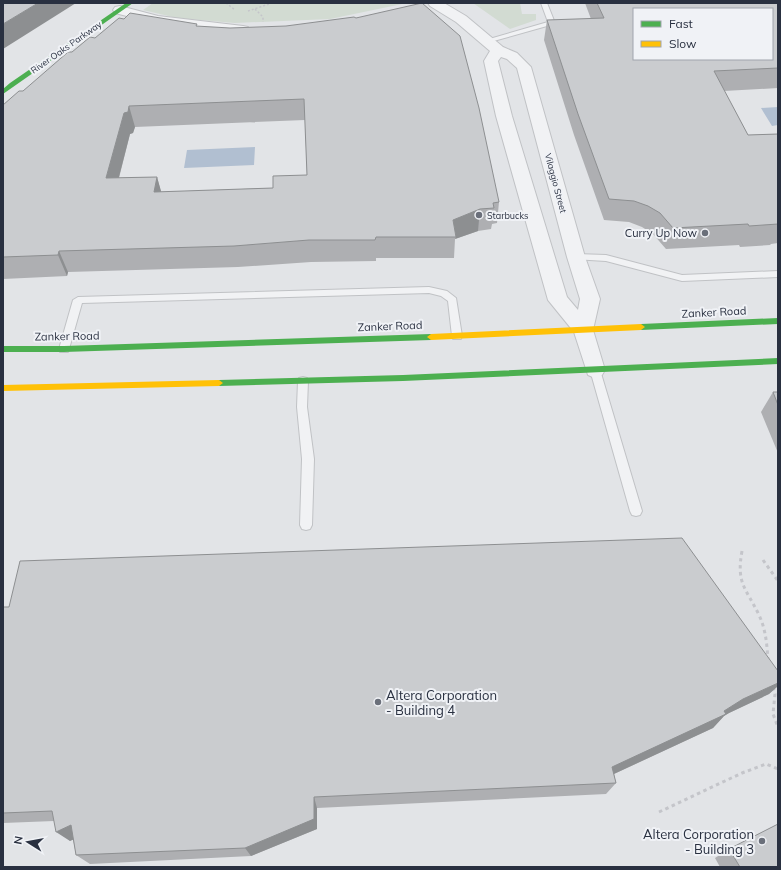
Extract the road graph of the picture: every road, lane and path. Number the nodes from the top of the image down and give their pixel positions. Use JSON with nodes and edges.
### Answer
{"nodes":[{"id":1,"x":267,"y":3,"type":"edge"},
{"id":2,"x":544,"y":3,"type":"edge"},
{"id":3,"x":428,"y":4,"type":"edge"},
{"id":4,"x":125,"y":6,"type":"edge"},
{"id":5,"x":255,"y":9,"type":"junction"},
{"id":6,"x":244,"y":12,"type":"dead end"},
{"id":7,"x":260,"y":26,"type":"joint"},
{"id":8,"x":493,"y":45,"type":"junction"},
{"id":9,"x":7,"y":83,"type":"edge"},
{"id":10,"x":3,"y":92,"type":"edge"},
{"id":11,"x":576,"y":257,"type":"junction"},
{"id":12,"x":778,"y":274,"type":"edge"},
{"id":13,"x":778,"y":321,"type":"edge"},
{"id":14,"x":583,"y":330,"type":"junction"},
{"id":15,"x":457,"y":336,"type":"junction"},
{"id":16,"x":3,"y":349,"type":"edge"},
{"id":17,"x":64,"y":349,"type":"junction"},
{"id":18,"x":778,"y":361,"type":"edge"},
{"id":19,"x":594,"y":370,"type":"junction"},
{"id":20,"x":303,"y":381,"type":"junction"},
{"id":21,"x":3,"y":388,"type":"edge"},
{"id":22,"x":636,"y":511,"type":"dead end"},
{"id":23,"x":306,"y":525,"type":"dead end"},
{"id":24,"x":742,"y":551,"type":"dead end"},
{"id":25,"x":763,"y":560,"type":"dead end"},
{"id":26,"x":778,"y":581,"type":"edge"},
{"id":27,"x":769,"y":666,"type":"edge"},
{"id":28,"x":771,"y":681,"type":"edge"},
{"id":29,"x":778,"y":690,"type":"edge"},
{"id":30,"x":774,"y":694,"type":"junction"},
{"id":31,"x":778,"y":727,"type":"edge"},
{"id":32,"x":778,"y":769,"type":"edge"},
{"id":33,"x":659,"y":812,"type":"dead end"}],
"edges":[{"from":1,"to":5,"type":"path"},
{"from":2,"to":8,"type":"lane"},
{"from":3,"to":8,"type":"street","name":"Vilaggio Street"},
{"from":4,"to":7,"type":"street"},
{"from":4,"to":9,"type":"main road","name":"River Oaks Parkway"},
{"from":5,"to":6,"type":"path"},
{"from":5,"to":7,"type":"path"},
{"from":8,"to":11,"type":"street","name":"Vilaggio Street"},
{"from":8,"to":14,"type":"street","name":"Vilaggio Street"},
{"from":9,"to":10,"type":"main road","name":"River Oaks Parkway"},
{"from":11,"to":12,"type":"lane"},
{"from":11,"to":14,"type":"street","name":"Vilaggio Street"},
{"from":13,"to":14,"type":"main road","name":"Zanker Road"},
{"from":14,"to":15,"type":"main road","name":"Zanker Road"},
{"from":14,"to":19,"type":"street","name":"Vilaggio Street"},
{"from":15,"to":17,"type":"main road","name":"Zanker Road"},
{"from":15,"to":17,"type":"lane"},
{"from":16,"to":17,"type":"main road","name":"Zanker Road"},
{"from":18,"to":19,"type":"main road"},
{"from":19,"to":20,"type":"main road"},
{"from":19,"to":22,"type":"lane"},
{"from":20,"to":21,"type":"main road"},
{"from":20,"to":23,"type":"lane"},
{"from":24,"to":27,"type":"path"},
{"from":25,"to":26,"type":"path"},
{"from":28,"to":30,"type":"path"},
{"from":29,"to":30,"type":"path"},
{"from":30,"to":31,"type":"path"},
{"from":32,"to":33,"type":"path"}]}
